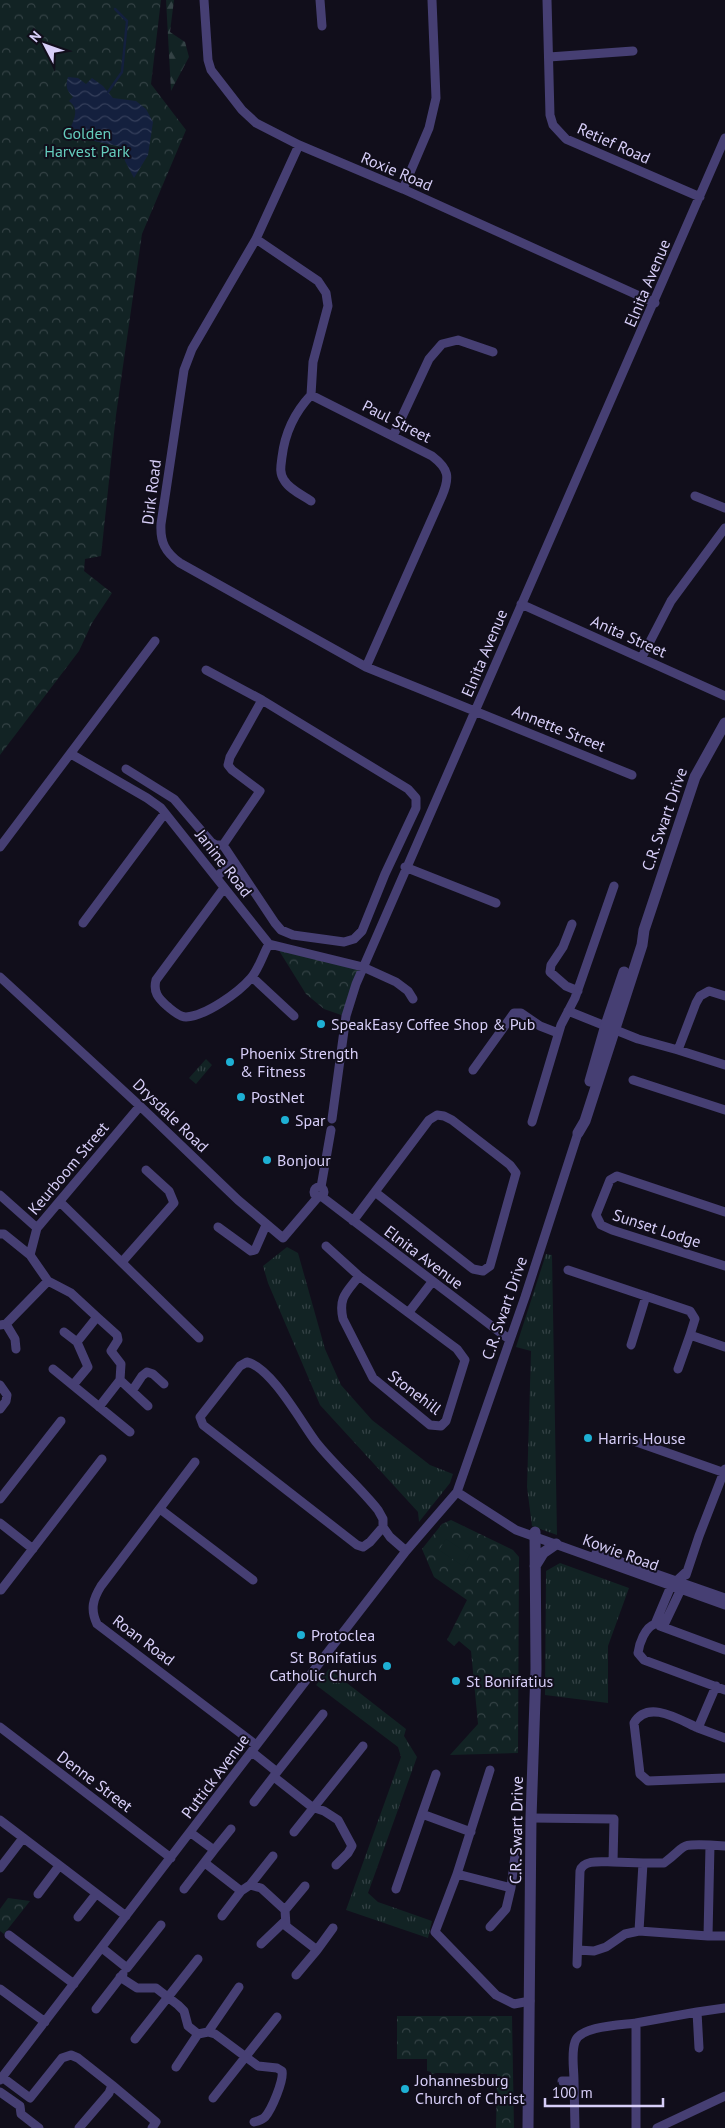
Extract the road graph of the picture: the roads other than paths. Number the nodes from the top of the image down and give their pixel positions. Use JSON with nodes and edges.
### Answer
{"nodes":[{"id":1,"x":204,"y":0,"type":"edge"},
{"id":2,"x":320,"y":0,"type":"edge"},
{"id":3,"x":432,"y":0,"type":"edge"},
{"id":4,"x":547,"y":0,"type":"edge"},
{"id":5,"x":322,"y":26,"type":"dead end"},
{"id":6,"x":633,"y":51,"type":"dead end"},
{"id":7,"x":549,"y":57,"type":"junction"},
{"id":8,"x":725,"y":138,"type":"edge"},
{"id":9,"x":299,"y":145,"type":"junction"},
{"id":10,"x":404,"y":189,"type":"junction"},
{"id":11,"x":700,"y":197,"type":"junction"},
{"id":12,"x":256,"y":239,"type":"junction"},
{"id":13,"x":654,"y":303,"type":"junction"},
{"id":14,"x":493,"y":352,"type":"dead end"},
{"id":15,"x":311,"y":395,"type":"junction"},
{"id":16,"x":393,"y":436,"type":"junction"},
{"id":17,"x":695,"y":496,"type":"dead end"},
{"id":18,"x":311,"y":501,"type":"dead end"},
{"id":19,"x":725,"y":508,"type":"edge"},
{"id":20,"x":725,"y":528,"type":"edge"},
{"id":21,"x":521,"y":604,"type":"junction"},
{"id":22,"x":155,"y":641,"type":"dead end"},
{"id":23,"x":642,"y":657,"type":"junction"},
{"id":24,"x":366,"y":666,"type":"junction"},
{"id":25,"x":206,"y":670,"type":"dead end"},
{"id":26,"x":725,"y":696,"type":"edge"},
{"id":27,"x":262,"y":700,"type":"junction"},
{"id":28,"x":475,"y":710,"type":"junction"},
{"id":29,"x":725,"y":723,"type":"edge"},
{"id":30,"x":71,"y":754,"type":"junction"},
{"id":31,"x":126,"y":769,"type":"dead end"},
{"id":32,"x":632,"y":774,"type":"dead end"},
{"id":33,"x":165,"y":813,"type":"junction"},
{"id":34,"x":223,"y":845,"type":"junction"},
{"id":35,"x":0,"y":847,"type":"edge"},
{"id":36,"x":234,"y":862,"type":"junction"},
{"id":37,"x":405,"y":867,"type":"junction"},
{"id":38,"x":216,"y":876,"type":"junction"},
{"id":39,"x":614,"y":886,"type":"dead end"},
{"id":40,"x":224,"y":888,"type":"junction"},
{"id":41,"x":496,"y":903,"type":"dead end"},
{"id":42,"x":83,"y":923,"type":"dead end"},
{"id":43,"x":572,"y":924,"type":"dead end"},
{"id":44,"x":269,"y":944,"type":"junction"},
{"id":45,"x":363,"y":967,"type":"junction"},
{"id":46,"x":0,"y":977,"type":"edge"},
{"id":47,"x":252,"y":977,"type":"junction"},
{"id":48,"x":578,"y":991,"type":"junction"},
{"id":49,"x":725,"y":996,"type":"edge"},
{"id":50,"x":413,"y":999,"type":"dead end"},
{"id":51,"x":568,"y":1011,"type":"junction"},
{"id":52,"x":294,"y":1016,"type":"dead end"},
{"id":53,"x":610,"y":1028,"type":"junction"},
{"id":54,"x":558,"y":1033,"type":"junction"},
{"id":55,"x":678,"y":1050,"type":"junction"},
{"id":56,"x":725,"y":1065,"type":"edge"},
{"id":57,"x":473,"y":1070,"type":"dead end"},
{"id":58,"x":632,"y":1080,"type":"dead end"},
{"id":59,"x":140,"y":1106,"type":"junction"},
{"id":60,"x":725,"y":1110,"type":"edge"},
{"id":61,"x":532,"y":1122,"type":"dead end"},
{"id":62,"x":578,"y":1133,"type":"joint"},
{"id":63,"x":146,"y":1170,"type":"dead end"},
{"id":64,"x":375,"y":1192,"type":"junction"},
{"id":65,"x":320,"y":1193,"type":"junction"},
{"id":66,"x":0,"y":1195,"type":"edge"},
{"id":67,"x":60,"y":1202,"type":"junction"},
{"id":68,"x":725,"y":1212,"type":"edge"},
{"id":69,"x":353,"y":1222,"type":"junction"},
{"id":70,"x":266,"y":1225,"type":"junction"},
{"id":71,"x":218,"y":1227,"type":"dead end"},
{"id":72,"x":37,"y":1228,"type":"junction"},
{"id":73,"x":0,"y":1234,"type":"edge"},
{"id":74,"x":326,"y":1246,"type":"dead end"},
{"id":75,"x":30,"y":1255,"type":"junction"},
{"id":76,"x":122,"y":1262,"type":"junction"},
{"id":77,"x":725,"y":1266,"type":"edge"},
{"id":78,"x":568,"y":1270,"type":"dead end"},
{"id":79,"x":359,"y":1276,"type":"junction"},
{"id":80,"x":48,"y":1281,"type":"junction"},
{"id":81,"x":432,"y":1282,"type":"junction"},
{"id":82,"x":646,"y":1296,"type":"junction"},
{"id":83,"x":409,"y":1312,"type":"junction"},
{"id":84,"x":97,"y":1317,"type":"junction"},
{"id":85,"x":3,"y":1324,"type":"edge"},
{"id":86,"x":64,"y":1332,"type":"dead end"},
{"id":87,"x":690,"y":1335,"type":"junction"},
{"id":88,"x":199,"y":1338,"type":"dead end"},
{"id":89,"x":510,"y":1340,"type":"junction"},
{"id":90,"x":77,"y":1342,"type":"junction"},
{"id":91,"x":631,"y":1345,"type":"dead end"},
{"id":92,"x":725,"y":1347,"type":"edge"},
{"id":93,"x":16,"y":1349,"type":"dead end"},
{"id":94,"x":53,"y":1369,"type":"dead end"},
{"id":95,"x":678,"y":1369,"type":"dead end"},
{"id":96,"x":120,"y":1380,"type":"junction"},
{"id":97,"x":164,"y":1384,"type":"dead end"},
{"id":98,"x":0,"y":1385,"type":"edge"},
{"id":99,"x":73,"y":1385,"type":"junction"},
{"id":100,"x":132,"y":1391,"type":"junction"},
{"id":101,"x":148,"y":1406,"type":"dead end"},
{"id":102,"x":100,"y":1407,"type":"junction"},
{"id":103,"x":0,"y":1409,"type":"edge"},
{"id":104,"x":61,"y":1421,"type":"dead end"},
{"id":105,"x":130,"y":1432,"type":"dead end"},
{"id":106,"x":628,"y":1439,"type":"dead end"},
{"id":107,"x":102,"y":1459,"type":"dead end"},
{"id":108,"x":196,"y":1462,"type":"dead end"},
{"id":109,"x":725,"y":1471,"type":"edge"},
{"id":110,"x":457,"y":1492,"type":"junction"},
{"id":111,"x":0,"y":1499,"type":"edge"},
{"id":112,"x":160,"y":1509,"type":"junction"},
{"id":113,"x":0,"y":1523,"type":"edge"},
{"id":114,"x":383,"y":1528,"type":"junction"},
{"id":115,"x":534,"y":1535,"type":"junction"},
{"id":116,"x":556,"y":1544,"type":"junction"},
{"id":117,"x":33,"y":1549,"type":"junction"},
{"id":118,"x":406,"y":1550,"type":"junction"},
{"id":119,"x":535,"y":1566,"type":"junction"},
{"id":120,"x":253,"y":1580,"type":"dead end"},
{"id":121,"x":678,"y":1585,"type":"junction"},
{"id":122,"x":1,"y":1590,"type":"edge"},
{"id":123,"x":725,"y":1598,"type":"edge"},
{"id":124,"x":725,"y":1605,"type":"edge"},
{"id":125,"x":659,"y":1625,"type":"junction"},
{"id":126,"x":725,"y":1650,"type":"edge"},
{"id":127,"x":716,"y":1686,"type":"junction"},
{"id":128,"x":725,"y":1690,"type":"edge"},
{"id":129,"x":323,"y":1714,"type":"dead end"},
{"id":130,"x":0,"y":1727,"type":"edge"},
{"id":131,"x":698,"y":1728,"type":"junction"},
{"id":132,"x":725,"y":1738,"type":"edge"},
{"id":133,"x":363,"y":1746,"type":"dead end"},
{"id":134,"x":254,"y":1749,"type":"junction"},
{"id":135,"x":490,"y":1770,"type":"dead end"},
{"id":136,"x":275,"y":1774,"type":"junction"},
{"id":137,"x":436,"y":1774,"type":"dead end"},
{"id":138,"x":725,"y":1778,"type":"edge"},
{"id":139,"x":254,"y":1802,"type":"dead end"},
{"id":140,"x":312,"y":1807,"type":"junction"},
{"id":141,"x":422,"y":1814,"type":"junction"},
{"id":142,"x":531,"y":1818,"type":"junction"},
{"id":143,"x":0,"y":1820,"type":"edge"},
{"id":144,"x":232,"y":1828,"type":"dead end"},
{"id":145,"x":191,"y":1832,"type":"junction"},
{"id":146,"x":294,"y":1832,"type":"dead end"},
{"id":147,"x":472,"y":1832,"type":"junction"},
{"id":148,"x":23,"y":1838,"type":"junction"},
{"id":149,"x":710,"y":1846,"type":"junction"},
{"id":150,"x":725,"y":1846,"type":"edge"},
{"id":151,"x":214,"y":1850,"type":"junction"},
{"id":152,"x":515,"y":1855,"type":"dead end"},
{"id":153,"x":273,"y":1856,"type":"dead end"},
{"id":154,"x":171,"y":1858,"type":"junction"},
{"id":155,"x":613,"y":1862,"type":"junction"},
{"id":156,"x":205,"y":1863,"type":"junction"},
{"id":157,"x":643,"y":1863,"type":"junction"},
{"id":158,"x":336,"y":1864,"type":"dead end"},
{"id":159,"x":59,"y":1866,"type":"junction"},
{"id":160,"x":0,"y":1868,"type":"edge"},
{"id":161,"x":457,"y":1874,"type":"junction"},
{"id":162,"x":250,"y":1884,"type":"junction"},
{"id":163,"x":305,"y":1886,"type":"dead end"},
{"id":164,"x":511,"y":1888,"type":"junction"},
{"id":165,"x":184,"y":1889,"type":"dead end"},
{"id":166,"x":396,"y":1889,"type":"dead end"},
{"id":167,"x":241,"y":1891,"type":"junction"},
{"id":168,"x":38,"y":1894,"type":"dead end"},
{"id":169,"x":96,"y":1894,"type":"junction"},
{"id":170,"x":285,"y":1910,"type":"junction"},
{"id":171,"x":126,"y":1916,"type":"junction"},
{"id":172,"x":222,"y":1916,"type":"dead end"},
{"id":173,"x":78,"y":1918,"type":"dead end"},
{"id":174,"x":285,"y":1921,"type":"junction"},
{"id":175,"x":161,"y":1925,"type":"dead end"},
{"id":176,"x":490,"y":1927,"type":"dead end"},
{"id":177,"x":333,"y":1928,"type":"dead end"},
{"id":178,"x":639,"y":1931,"type":"junction"},
{"id":179,"x":9,"y":1935,"type":"dead end"},
{"id":180,"x":708,"y":1936,"type":"junction"},
{"id":181,"x":725,"y":1936,"type":"edge"},
{"id":182,"x":261,"y":1944,"type":"dead end"},
{"id":183,"x":102,"y":1948,"type":"junction"},
{"id":184,"x":317,"y":1950,"type":"junction"},
{"id":185,"x":578,"y":1950,"type":"junction"},
{"id":186,"x":198,"y":1959,"type":"dead end"},
{"id":187,"x":577,"y":1964,"type":"dead end"},
{"id":188,"x":127,"y":1968,"type":"junction"},
{"id":189,"x":296,"y":1975,"type":"dead end"},
{"id":190,"x":120,"y":1977,"type":"junction"},
{"id":191,"x":74,"y":1984,"type":"junction"},
{"id":192,"x":239,"y":1987,"type":"dead end"},
{"id":193,"x":0,"y":1989,"type":"edge"},
{"id":194,"x":168,"y":1997,"type":"junction"},
{"id":195,"x":530,"y":2001,"type":"junction"},
{"id":196,"x":725,"y":2008,"type":"edge"},
{"id":197,"x":96,"y":2009,"type":"dead end"},
{"id":198,"x":697,"y":2012,"type":"junction"},
{"id":199,"x":277,"y":2017,"type":"dead end"},
{"id":200,"x":45,"y":2022,"type":"junction"},
{"id":201,"x":636,"y":2023,"type":"junction"},
{"id":202,"x":208,"y":2032,"type":"junction"},
{"id":203,"x":198,"y":2034,"type":"junction"},
{"id":204,"x":135,"y":2039,"type":"dead end"},
{"id":205,"x":699,"y":2048,"type":"dead end"},
{"id":206,"x":246,"y":2057,"type":"junction"},
{"id":207,"x":176,"y":2067,"type":"dead end"},
{"id":208,"x":1,"y":2079,"type":"edge"},
{"id":209,"x":562,"y":2081,"type":"dead end"},
{"id":210,"x":574,"y":2081,"type":"junction"},
{"id":211,"x":112,"y":2085,"type":"junction"},
{"id":212,"x":0,"y":2092,"type":"edge"},
{"id":213,"x":725,"y":2096,"type":"edge"},
{"id":214,"x":213,"y":2098,"type":"dead end"},
{"id":215,"x":254,"y":2122,"type":"dead end"},
{"id":216,"x":157,"y":2126,"type":"edge"},
{"id":217,"x":40,"y":2128,"type":"edge"},
{"id":218,"x":80,"y":2128,"type":"edge"},
{"id":219,"x":528,"y":2128,"type":"edge"},
{"id":220,"x":575,"y":2128,"type":"edge"},
{"id":221,"x":636,"y":2128,"type":"edge"},
{"id":222,"x":657,"y":2128,"type":"edge"}],
"edges":[{"from":1,"to":9,"type":"street","name":"Roxie Road"},
{"from":2,"to":5,"type":"street"},
{"from":3,"to":10,"type":"street"},
{"from":4,"to":7,"type":"street","name":"Retief Road"},
{"from":6,"to":7,"type":"street"},
{"from":7,"to":11,"type":"street","name":"Retief Road"},
{"from":8,"to":11,"type":"street","name":"Elnita Avenue"},
{"from":9,"to":10,"type":"street","name":"Roxie Road"},
{"from":9,"to":12,"type":"street","name":"Dirk Road"},
{"from":10,"to":13,"type":"street","name":"Roxie Road"},
{"from":11,"to":13,"type":"street","name":"Elnita Avenue"},
{"from":12,"to":15,"type":"street"},
{"from":12,"to":24,"type":"street","name":"Dirk Road"},
{"from":13,"to":21,"type":"street","name":"Elnita Avenue"},
{"from":14,"to":16,"type":"street"},
{"from":15,"to":16,"type":"street","name":"Paul Street"},
{"from":15,"to":18,"type":"street"},
{"from":16,"to":24,"type":"street","name":"Paul Street"},
{"from":17,"to":19,"type":"street"},
{"from":20,"to":23,"type":"street"},
{"from":21,"to":23,"type":"street","name":"Anita Street"},
{"from":21,"to":28,"type":"street","name":"Elnita Avenue"},
{"from":22,"to":30,"type":"street"},
{"from":23,"to":26,"type":"street","name":"Anita Street"},
{"from":24,"to":28,"type":"street","name":"Dirk Road"},
{"from":25,"to":27,"type":"street"},
{"from":27,"to":34,"type":"street"},
{"from":27,"to":36,"type":"street"},
{"from":28,"to":32,"type":"street","name":"Annette Street"},
{"from":28,"to":37,"type":"street","name":"Elnita Avenue"},
{"from":29,"to":53,"type":"street","name":"C.R. Swart Drive"},
{"from":30,"to":33,"type":"street","name":"Janine Road"},
{"from":30,"to":35,"type":"street"},
{"from":31,"to":34,"type":"street"},
{"from":33,"to":38,"type":"street","name":"Janine Road"},
{"from":33,"to":42,"type":"street"},
{"from":34,"to":36,"type":"street"},
{"from":36,"to":38,"type":"street"},
{"from":37,"to":41,"type":"street"},
{"from":37,"to":45,"type":"street","name":"Elnita Avenue"},
{"from":38,"to":40,"type":"street","name":"Janine Road"},
{"from":39,"to":48,"type":"street"},
{"from":40,"to":44,"type":"street","name":"Janine Road"},
{"from":40,"to":47,"type":"street"},
{"from":43,"to":48,"type":"street"},
{"from":44,"to":45,"type":"street"},
{"from":44,"to":47,"type":"street"},
{"from":45,"to":50,"type":"street"},
{"from":45,"to":65,"type":"street","name":"Elnita Avenue"},
{"from":46,"to":59,"type":"street","name":"Drysdale Road"},
{"from":47,"to":52,"type":"street"},
{"from":48,"to":51,"type":"street"},
{"from":49,"to":55,"type":"street"},
{"from":51,"to":53,"type":"street"},
{"from":51,"to":54,"type":"street"},
{"from":53,"to":55,"type":"street"},
{"from":53,"to":62,"type":"street","name":"C.R. Swart Drive"},
{"from":54,"to":57,"type":"street"},
{"from":54,"to":61,"type":"street"},
{"from":55,"to":56,"type":"street"},
{"from":58,"to":60,"type":"street"},
{"from":59,"to":67,"type":"street","name":"Keurboom Street"},
{"from":59,"to":70,"type":"street","name":"Drysdale Road"},
{"from":62,"to":89,"type":"street","name":"C.R. Swart Drive"},
{"from":63,"to":76,"type":"street"},
{"from":64,"to":64,"type":"street"},
{"from":64,"to":69,"type":"street"},
{"from":65,"to":69,"type":"street","name":"Elnita Avenue"},
{"from":65,"to":70,"type":"street","name":"Drysdale Road"},
{"from":66,"to":72,"type":"street"},
{"from":67,"to":72,"type":"street","name":"Keurboom Street"},
{"from":67,"to":76,"type":"street"},
{"from":68,"to":77,"type":"street","name":"Sunset Lodge"},
{"from":69,"to":81,"type":"street","name":"Elnita Avenue"},
{"from":70,"to":71,"type":"street"},
{"from":72,"to":75,"type":"street","name":"Keurboom Street"},
{"from":73,"to":75,"type":"street"},
{"from":74,"to":79,"type":"street"},
{"from":75,"to":80,"type":"street"},
{"from":76,"to":88,"type":"street"},
{"from":78,"to":82,"type":"street"},
{"from":79,"to":83,"type":"street","name":"Stonehill"},
{"from":79,"to":83,"type":"street","name":"Stonehill"},
{"from":80,"to":84,"type":"street"},
{"from":80,"to":85,"type":"street"},
{"from":81,"to":83,"type":"street"},
{"from":81,"to":89,"type":"street","name":"Elnita Avenue"},
{"from":82,"to":87,"type":"street"},
{"from":82,"to":91,"type":"street"},
{"from":84,"to":90,"type":"street"},
{"from":84,"to":96,"type":"street"},
{"from":85,"to":93,"type":"street"},
{"from":86,"to":90,"type":"street"},
{"from":87,"to":92,"type":"street"},
{"from":87,"to":95,"type":"street"},
{"from":89,"to":110,"type":"street","name":"C.R. Swart Drive"},
{"from":90,"to":99,"type":"street"},
{"from":94,"to":99,"type":"street"},
{"from":96,"to":100,"type":"street"},
{"from":96,"to":102,"type":"street"},
{"from":97,"to":100,"type":"street"},
{"from":98,"to":103,"type":"street"},
{"from":99,"to":102,"type":"street"},
{"from":100,"to":101,"type":"street"},
{"from":102,"to":105,"type":"street"},
{"from":104,"to":111,"type":"street"},
{"from":106,"to":109,"type":"street"},
{"from":107,"to":117,"type":"street"},
{"from":108,"to":112,"type":"street","name":"Roan Road"},
{"from":109,"to":121,"type":"street"},
{"from":110,"to":115,"type":"street","name":"Kowie Road"},
{"from":110,"to":118,"type":"street","name":"Puttick Avenue"},
{"from":112,"to":120,"type":"street"},
{"from":112,"to":134,"type":"street","name":"Roan Road"},
{"from":113,"to":117,"type":"street"},
{"from":114,"to":114,"type":"street"},
{"from":114,"to":118,"type":"street"},
{"from":115,"to":116,"type":"street","name":"Kowie Road"},
{"from":115,"to":119,"type":"street","name":"C.R. Swart Drive"},
{"from":115,"to":121,"type":"street","name":"Kowie Road"},
{"from":116,"to":119,"type":"street"},
{"from":116,"to":121,"type":"street","name":"Kowie Road"},
{"from":117,"to":122,"type":"street"},
{"from":118,"to":134,"type":"street","name":"Puttick Avenue"},
{"from":119,"to":142,"type":"street","name":"C.R. Swart Drive"},
{"from":121,"to":123,"type":"street","name":"Kowie Road"},
{"from":121,"to":124,"type":"street","name":"Kowie Road"},
{"from":121,"to":125,"type":"street"},
{"from":125,"to":126,"type":"street"},
{"from":125,"to":127,"type":"street"},
{"from":127,"to":128,"type":"street"},
{"from":127,"to":131,"type":"street"},
{"from":129,"to":136,"type":"street"},
{"from":130,"to":154,"type":"street","name":"Denne Street"},
{"from":131,"to":132,"type":"street"},
{"from":131,"to":138,"type":"street"},
{"from":133,"to":140,"type":"street"},
{"from":134,"to":136,"type":"street"},
{"from":134,"to":145,"type":"street","name":"Puttick Avenue"},
{"from":135,"to":147,"type":"street"},
{"from":136,"to":139,"type":"street"},
{"from":136,"to":140,"type":"street"},
{"from":137,"to":141,"type":"street"},
{"from":140,"to":146,"type":"street"},
{"from":140,"to":158,"type":"street"},
{"from":141,"to":147,"type":"street"},
{"from":141,"to":166,"type":"street"},
{"from":142,"to":155,"type":"street"},
{"from":142,"to":195,"type":"street","name":"C.R. Swart Drive"},
{"from":143,"to":148,"type":"street"},
{"from":144,"to":151,"type":"street"},
{"from":145,"to":151,"type":"street"},
{"from":145,"to":154,"type":"street","name":"Puttick Avenue"},
{"from":147,"to":161,"type":"street"},
{"from":148,"to":159,"type":"street"},
{"from":148,"to":160,"type":"street"},
{"from":149,"to":150,"type":"street"},
{"from":149,"to":157,"type":"street"},
{"from":149,"to":180,"type":"street"},
{"from":151,"to":156,"type":"street"},
{"from":152,"to":164,"type":"street"},
{"from":153,"to":162,"type":"street"},
{"from":154,"to":171,"type":"street","name":"Puttick Avenue"},
{"from":155,"to":157,"type":"street"},
{"from":155,"to":185,"type":"street"},
{"from":156,"to":165,"type":"street"},
{"from":156,"to":167,"type":"street"},
{"from":157,"to":178,"type":"street"},
{"from":159,"to":168,"type":"street"},
{"from":159,"to":169,"type":"street"},
{"from":161,"to":164,"type":"street"},
{"from":161,"to":195,"type":"street"},
{"from":162,"to":167,"type":"street"},
{"from":162,"to":170,"type":"street"},
{"from":163,"to":170,"type":"street"},
{"from":164,"to":176,"type":"street"},
{"from":167,"to":172,"type":"street"},
{"from":169,"to":171,"type":"street"},
{"from":169,"to":173,"type":"street"},
{"from":170,"to":174,"type":"street"},
{"from":171,"to":183,"type":"street","name":"Puttick Avenue"},
{"from":174,"to":182,"type":"street"},
{"from":174,"to":184,"type":"street"},
{"from":175,"to":188,"type":"street"},
{"from":177,"to":184,"type":"street"},
{"from":178,"to":180,"type":"street"},
{"from":178,"to":185,"type":"street"},
{"from":179,"to":191,"type":"street"},
{"from":180,"to":181,"type":"street"},
{"from":183,"to":188,"type":"street"},
{"from":183,"to":191,"type":"street","name":"Puttick Avenue"},
{"from":184,"to":189,"type":"street"},
{"from":185,"to":187,"type":"street"},
{"from":186,"to":194,"type":"street"},
{"from":188,"to":190,"type":"street"},
{"from":190,"to":194,"type":"street"},
{"from":190,"to":197,"type":"street"},
{"from":191,"to":200,"type":"street","name":"Puttick Avenue"},
{"from":192,"to":202,"type":"street"},
{"from":193,"to":200,"type":"street"},
{"from":194,"to":203,"type":"street"},
{"from":194,"to":204,"type":"street"},
{"from":195,"to":219,"type":"street","name":"C.R. Swart Drive"},
{"from":196,"to":198,"type":"street"},
{"from":198,"to":201,"type":"street"},
{"from":198,"to":205,"type":"street"},
{"from":199,"to":206,"type":"street"},
{"from":200,"to":208,"type":"street","name":"Puttick Avenue"},
{"from":201,"to":210,"type":"street"},
{"from":201,"to":221,"type":"street"},
{"from":202,"to":203,"type":"street"},
{"from":202,"to":206,"type":"street"},
{"from":203,"to":207,"type":"street"},
{"from":206,"to":214,"type":"street"},
{"from":206,"to":215,"type":"street"},
{"from":208,"to":211,"type":"street"},
{"from":209,"to":210,"type":"street"},
{"from":210,"to":220,"type":"street"},
{"from":211,"to":216,"type":"street"},
{"from":211,"to":218,"type":"street"},
{"from":212,"to":217,"type":"street"},
{"from":213,"to":222,"type":"street"}]}
